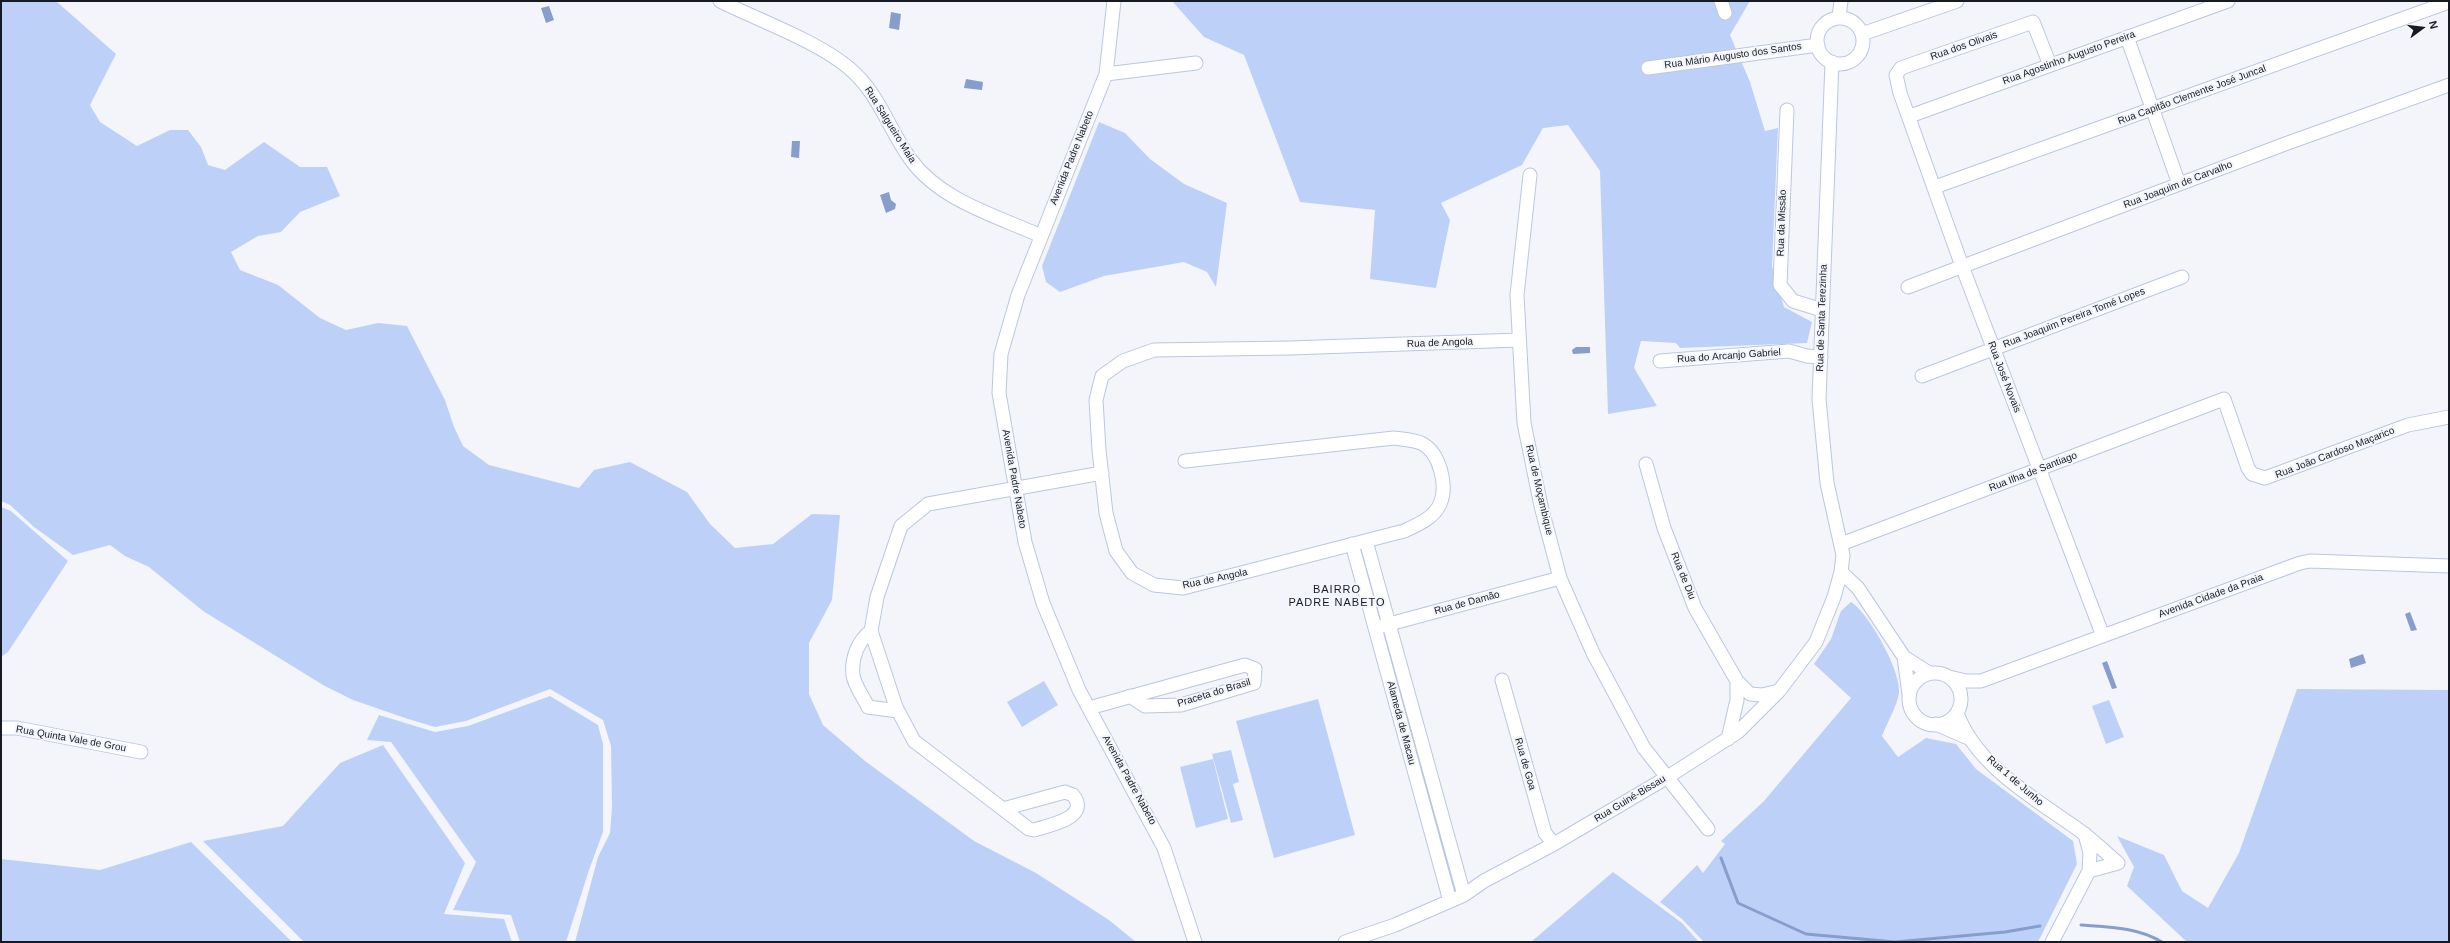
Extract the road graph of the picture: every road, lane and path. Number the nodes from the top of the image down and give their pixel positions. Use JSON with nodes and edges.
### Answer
{"nodes":[{"id":1,"x":720,"y":1,"type":"edge"},
{"id":2,"x":1114,"y":1,"type":"edge"},
{"id":3,"x":1841,"y":1,"type":"edge"},
{"id":4,"x":1957,"y":1,"type":"edge"},
{"id":5,"x":2228,"y":1,"type":"edge"},
{"id":6,"x":2449,"y":2,"type":"edge"},
{"id":7,"x":2205,"y":5,"type":"edge"},
{"id":8,"x":1839,"y":18,"type":"junction"},
{"id":9,"x":1862,"y":34,"type":"junction"},
{"id":10,"x":2127,"y":37,"type":"junction"},
{"id":11,"x":1818,"y":45,"type":"junction"},
{"id":12,"x":1832,"y":62,"type":"junction"},
{"id":13,"x":1196,"y":63,"type":"dead end"},
{"id":14,"x":2050,"y":65,"type":"junction"},
{"id":15,"x":1648,"y":68,"type":"dead end"},
{"id":16,"x":1106,"y":74,"type":"junction"},
{"id":17,"x":2449,"y":85,"type":"edge"},
{"id":18,"x":2152,"y":109,"type":"junction"},
{"id":19,"x":1787,"y":110,"type":"dead end"},
{"id":20,"x":1910,"y":116,"type":"junction"},
{"id":21,"x":1530,"y":175,"type":"dead end"},
{"id":22,"x":2179,"y":184,"type":"junction"},
{"id":23,"x":1935,"y":187,"type":"junction"},
{"id":24,"x":1041,"y":236,"type":"junction"},
{"id":25,"x":1962,"y":266,"type":"junction"},
{"id":26,"x":2182,"y":277,"type":"dead end"},
{"id":27,"x":1908,"y":287,"type":"dead end"},
{"id":28,"x":1822,"y":310,"type":"junction"},
{"id":29,"x":1519,"y":340,"type":"junction"},
{"id":30,"x":1993,"y":349,"type":"junction"},
{"id":31,"x":1821,"y":357,"type":"junction"},
{"id":32,"x":1660,"y":361,"type":"dead end"},
{"id":33,"x":1922,"y":376,"type":"dead end"},
{"id":34,"x":2224,"y":399,"type":"joint"},
{"id":35,"x":2449,"y":417,"type":"edge"},
{"id":36,"x":1185,"y":461,"type":"dead end"},
{"id":37,"x":1646,"y":464,"type":"dead end"},
{"id":38,"x":2040,"y":470,"type":"junction"},
{"id":39,"x":1102,"y":473,"type":"junction"},
{"id":40,"x":1015,"y":487,"type":"junction"},
{"id":41,"x":1366,"y":541,"type":"junction"},
{"id":42,"x":1352,"y":544,"type":"junction"},
{"id":43,"x":1842,"y":544,"type":"junction"},
{"id":44,"x":2449,"y":566,"type":"edge"},
{"id":45,"x":1841,"y":572,"type":"junction"},
{"id":46,"x":1560,"y":578,"type":"junction"},
{"id":47,"x":1390,"y":624,"type":"junction"},
{"id":48,"x":1374,"y":628,"type":"junction"},
{"id":49,"x":872,"y":630,"type":"junction"},
{"id":50,"x":2103,"y":636,"type":"junction"},
{"id":51,"x":1904,"y":657,"type":"junction"},
{"id":52,"x":1929,"y":673,"type":"junction"},
{"id":53,"x":1949,"y":677,"type":"junction"},
{"id":54,"x":1502,"y":680,"type":"dead end"},
{"id":55,"x":1737,"y":681,"type":"junction"},
{"id":56,"x":1982,"y":681,"type":"junction"},
{"id":57,"x":1779,"y":691,"type":"junction"},
{"id":58,"x":1909,"y":694,"type":"junction"},
{"id":59,"x":1130,"y":696,"type":"junction"},
{"id":60,"x":1958,"y":706,"type":"junction"},
{"id":61,"x":1089,"y":708,"type":"junction"},
{"id":62,"x":898,"y":711,"type":"junction"},
{"id":63,"x":1936,"y":724,"type":"junction"},
{"id":64,"x":1,"y":728,"type":"edge"},
{"id":65,"x":1968,"y":738,"type":"junction"},
{"id":66,"x":1728,"y":739,"type":"junction"},
{"id":67,"x":141,"y":752,"type":"dead end"},
{"id":68,"x":1666,"y":778,"type":"junction"},
{"id":69,"x":1003,"y":808,"type":"junction"},
{"id":70,"x":1708,"y":829,"type":"dead end"},
{"id":71,"x":2085,"y":834,"type":"junction"},
{"id":72,"x":1554,"y":844,"type":"junction"},
{"id":73,"x":2090,"y":871,"type":"junction"},
{"id":74,"x":1464,"y":894,"type":"junction"},
{"id":75,"x":1450,"y":901,"type":"junction"},
{"id":76,"x":1195,"y":942,"type":"edge"},
{"id":77,"x":1345,"y":942,"type":"edge"},
{"id":78,"x":2052,"y":942,"type":"edge"}],
"edges":[{"from":1,"to":24,"type":"street","name":"Rua Salgueiro Maia"},
{"from":2,"to":16,"type":"street","name":"Avenida Padre Nabeto"},
{"from":3,"to":8,"type":"street"},
{"from":4,"to":9,"type":"street"},
{"from":5,"to":7,"type":"street","name":"Rua Agostinho Augusto Pereira"},
{"from":6,"to":18,"type":"street","name":"Rua Capitão Clemente José Juncal"},
{"from":7,"to":10,"type":"street","name":"Rua Agostinho Augusto Pereira"},
{"from":8,"to":9,"type":"street"},
{"from":8,"to":11,"type":"street"},
{"from":9,"to":12,"type":"street"},
{"from":10,"to":14,"type":"street","name":"Rua Agostinho Augusto Pereira"},
{"from":10,"to":18,"type":"street"},
{"from":11,"to":12,"type":"street"},
{"from":11,"to":15,"type":"street","name":"Rua Mário Augusto dos Santos"},
{"from":12,"to":28,"type":"street","name":"Rua de Santa Terezinha"},
{"from":13,"to":16,"type":"street"},
{"from":14,"to":20,"type":"street","name":"Rua Agostinho Augusto Pereira"},
{"from":14,"to":20,"type":"street","name":"Rua dos Olivais"},
{"from":16,"to":24,"type":"street","name":"Avenida Padre Nabeto"},
{"from":17,"to":22,"type":"street","name":"Rua Joaquim de Carvalho"},
{"from":18,"to":22,"type":"street"},
{"from":18,"to":23,"type":"street","name":"Rua Capitão Clemente José Juncal"},
{"from":19,"to":28,"type":"street","name":"Rua da Missão"},
{"from":20,"to":23,"type":"street","name":"Rua José Novais"},
{"from":21,"to":29,"type":"street","name":"Rua de Moçambique"},
{"from":22,"to":25,"type":"street","name":"Rua Joaquim de Carvalho"},
{"from":23,"to":25,"type":"street","name":"Rua José Novais"},
{"from":24,"to":40,"type":"street","name":"Avenida Padre Nabeto"},
{"from":25,"to":27,"type":"street","name":"Rua Joaquim de Carvalho"},
{"from":25,"to":30,"type":"street","name":"Rua José Novais"},
{"from":26,"to":30,"type":"street","name":"Rua Joaquim Pereira Tomé Lopes"},
{"from":28,"to":31,"type":"street","name":"Rua de Santa Terezinha"},
{"from":29,"to":39,"type":"street","name":"Rua de Angola"},
{"from":29,"to":46,"type":"street","name":"Rua de Moçambique"},
{"from":30,"to":33,"type":"street","name":"Rua Joaquim Pereira Tomé Lopes"},
{"from":30,"to":38,"type":"street","name":"Rua José Novais"},
{"from":31,"to":32,"type":"street","name":"Rua do Arcanjo Gabriel"},
{"from":31,"to":43,"type":"street","name":"Rua de Santa Terezinha"},
{"from":34,"to":35,"type":"street","name":"Rua João Cardoso Maçarico"},
{"from":34,"to":38,"type":"street","name":"Rua Ilha de Santiago"},
{"from":36,"to":41,"type":"street","name":"Rua de Angola"},
{"from":37,"to":55,"type":"street","name":"Rua de Diu"},
{"from":38,"to":43,"type":"street","name":"Rua Ilha de Santiago"},
{"from":38,"to":50,"type":"street","name":"Rua José Novais"},
{"from":39,"to":40,"type":"street"},
{"from":39,"to":42,"type":"street","name":"Rua de Angola"},
{"from":40,"to":49,"type":"street"},
{"from":40,"to":61,"type":"street","name":"Avenida Padre Nabeto"},
{"from":41,"to":42,"type":"street","name":"Rua de Angola"},
{"from":41,"to":47,"type":"street","name":"Alameda de Macau"},
{"from":42,"to":48,"type":"street","name":"Alameda de Macau"},
{"from":43,"to":45,"type":"street","name":"Rua de Santa Terezinha"},
{"from":44,"to":50,"type":"street","name":"Avenida Cidade da Praia"},
{"from":45,"to":51,"type":"street"},
{"from":45,"to":57,"type":"street","name":"Rua Guiné-Bissau"},
{"from":46,"to":47,"type":"street","name":"Rua de Damão"},
{"from":46,"to":68,"type":"street","name":"Rua de Moçambique"},
{"from":47,"to":48,"type":"street","name":"Rua de Damão"},
{"from":47,"to":74,"type":"street","name":"Alameda de Macau"},
{"from":48,"to":75,"type":"street","name":"Alameda de Macau"},
{"from":49,"to":62,"type":"street"},
{"from":49,"to":62,"type":"street"},
{"from":50,"to":56,"type":"street","name":"Avenida Cidade da Praia"},
{"from":51,"to":52,"type":"street"},
{"from":51,"to":58,"type":"street"},
{"from":52,"to":53,"type":"street"},
{"from":52,"to":58,"type":"street"},
{"from":53,"to":56,"type":"street","name":"Avenida Cidade da Praia"},
{"from":53,"to":60,"type":"street"},
{"from":54,"to":72,"type":"street","name":"Rua de Goa"},
{"from":55,"to":57,"type":"street","name":"Rua de Diu"},
{"from":55,"to":66,"type":"street"},
{"from":56,"to":60,"type":"street","name":"Avenida Cidade da Praia"},
{"from":57,"to":66,"type":"street","name":"Rua Guiné-Bissau"},
{"from":58,"to":63,"type":"street"},
{"from":59,"to":59,"type":"street","name":"Praceta do Brasil"},
{"from":59,"to":61,"type":"street","name":"Praceta do Brasil"},
{"from":60,"to":63,"type":"street"},
{"from":60,"to":65,"type":"street","name":"Rua 1 de Junho"},
{"from":61,"to":76,"type":"street","name":"Avenida Padre Nabeto"},
{"from":62,"to":69,"type":"street"},
{"from":63,"to":65,"type":"street","name":"Rua 1 de Junho"},
{"from":64,"to":67,"type":"street","name":"Rua Quinta Vale de Grou"},
{"from":65,"to":71,"type":"street","name":"Rua 1 de Junho"},
{"from":66,"to":68,"type":"street","name":"Rua Guiné-Bissau"},
{"from":68,"to":70,"type":"street","name":"Rua de Moçambique"},
{"from":68,"to":72,"type":"street","name":"Rua Guiné-Bissau"},
{"from":69,"to":69,"type":"street"},
{"from":71,"to":73,"type":"street"},
{"from":71,"to":73,"type":"street","name":"Rua 1 de Junho"},
{"from":72,"to":74,"type":"street","name":"Rua Guiné-Bissau"},
{"from":73,"to":78,"type":"street"},
{"from":74,"to":75,"type":"street","name":"Rua Guiné-Bissau"},
{"from":75,"to":77,"type":"street","name":"Rua Guiné-Bissau"}]}
